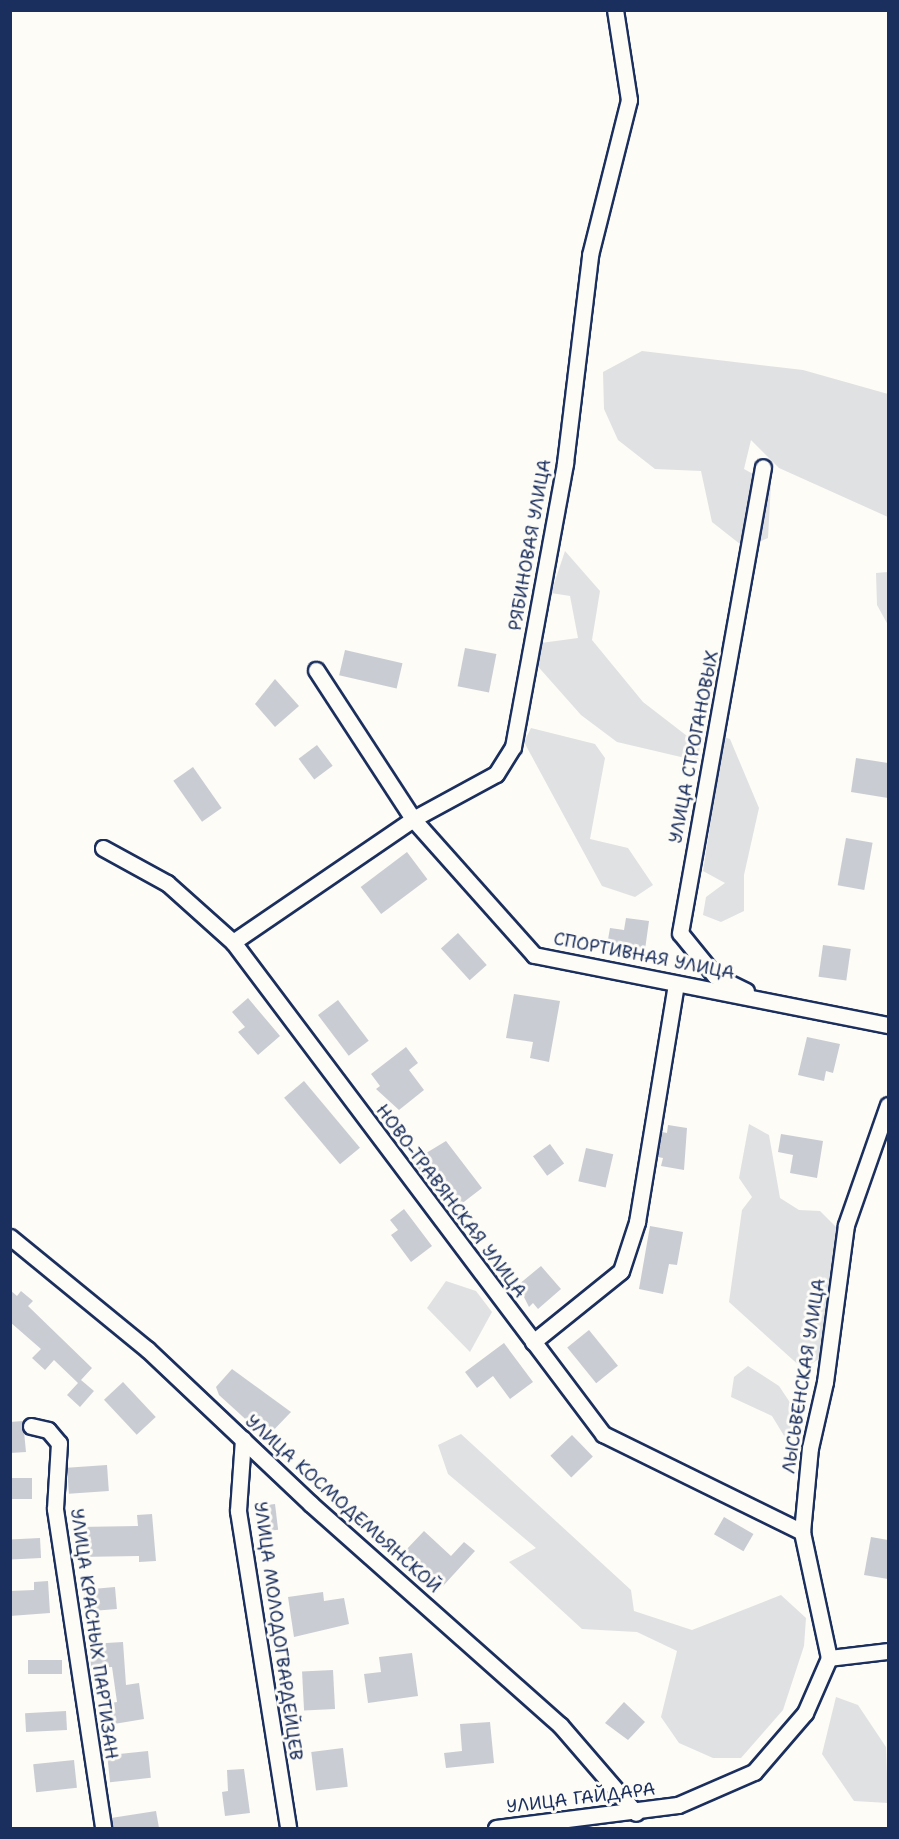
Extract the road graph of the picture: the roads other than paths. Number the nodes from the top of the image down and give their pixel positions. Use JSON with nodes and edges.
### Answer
{"nodes":[{"id":1,"x":615,"y":10,"type":"edge"},
{"id":2,"x":763,"y":467,"type":"dead end"},
{"id":3,"x":316,"y":670,"type":"dead end"},
{"id":4,"x":413,"y":819,"type":"junction"},
{"id":5,"x":104,"y":848,"type":"dead end"},
{"id":6,"x":232,"y":942,"type":"junction"},
{"id":7,"x":676,"y":985,"type":"junction"},
{"id":8,"x":757,"y":997,"type":"junction"},
{"id":9,"x":888,"y":1025,"type":"edge"},
{"id":10,"x":888,"y":1105,"type":"edge"},
{"id":11,"x":11,"y":1239,"type":"edge"},
{"id":12,"x":532,"y":1342,"type":"junction"},
{"id":13,"x":31,"y":1426,"type":"dead end"},
{"id":14,"x":243,"y":1439,"type":"junction"},
{"id":15,"x":802,"y":1532,"type":"junction"},
{"id":16,"x":888,"y":1651,"type":"edge"},
{"id":17,"x":829,"y":1658,"type":"junction"},
{"id":18,"x":636,"y":1814,"type":"junction"},
{"id":19,"x":104,"y":1828,"type":"edge"},
{"id":20,"x":288,"y":1828,"type":"edge"},
{"id":21,"x":496,"y":1828,"type":"edge"}],
"edges":[{"from":1,"to":4,"type":"street","name":"РЯБИНОВАЯ УЛИЦА"},
{"from":2,"to":8,"type":"street","name":"УЛИЦА СТРОГАНОВЫХ"},
{"from":3,"to":4,"type":"street","name":"СПОРТИВНАЯ УЛИЦА"},
{"from":4,"to":6,"type":"street","name":"РЯБИНОВАЯ УЛИЦА"},
{"from":4,"to":7,"type":"street","name":"СПОРТИВНАЯ УЛИЦА"},
{"from":5,"to":6,"type":"street","name":"НОВО-ТРАВЯНСКАЯ УЛИЦА"},
{"from":6,"to":12,"type":"street","name":"НОВО-ТРАВЯНСКАЯ УЛИЦА"},
{"from":7,"to":8,"type":"street","name":"СПОРТИВНАЯ УЛИЦА"},
{"from":7,"to":12,"type":"street"},
{"from":8,"to":9,"type":"street","name":"СПОРТИВНАЯ УЛИЦА"},
{"from":10,"to":15,"type":"street","name":"ЛЫСЬВЕНСКАЯ УЛИЦА"},
{"from":11,"to":14,"type":"street","name":"УЛИЦА КОСМОДЕМЬЯНСКОЙ"},
{"from":12,"to":15,"type":"street","name":"НОВО-ТРАВЯНСКАЯ УЛИЦА"},
{"from":13,"to":19,"type":"street","name":"УЛИЦА КРАСНЫХ ПАРТИЗАН"},
{"from":14,"to":18,"type":"street","name":"УЛИЦА КОСМОДЕМЬЯНСКОЙ"},
{"from":14,"to":20,"type":"street","name":"УЛИЦА МОЛОДОГВАРДЕЙЦЕВ"},
{"from":15,"to":17,"type":"street","name":"ЛЫСЬВЕНСКАЯ УЛИЦА"},
{"from":16,"to":17,"type":"street"},
{"from":17,"to":18,"type":"street","name":"УЛИЦА ГАЙДАРА"},
{"from":18,"to":21,"type":"street","name":"УЛИЦА ГАЙДАРА"}]}
